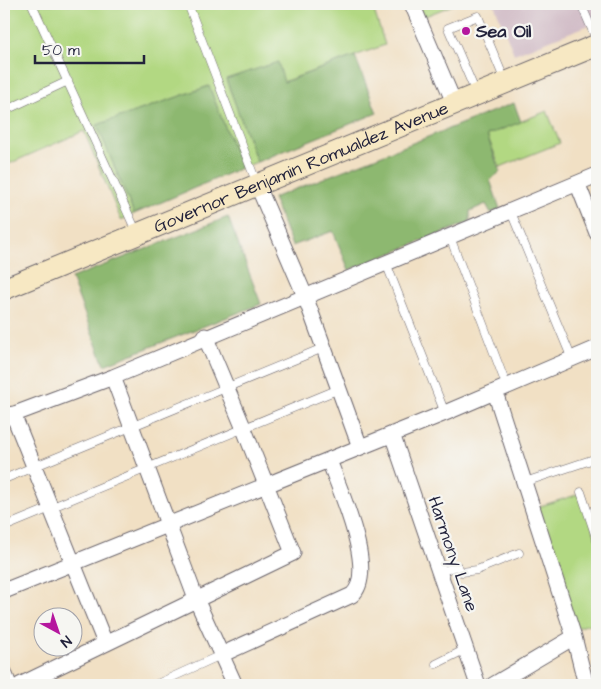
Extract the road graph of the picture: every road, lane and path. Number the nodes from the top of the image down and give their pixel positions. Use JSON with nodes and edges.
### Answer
{"nodes":[{"id":1,"x":32,"y":4,"type":"edge"},
{"id":2,"x":188,"y":4,"type":"edge"},
{"id":3,"x":412,"y":4,"type":"edge"},
{"id":4,"x":581,"y":4,"type":"edge"},
{"id":5,"x":597,"y":41,"type":"edge"},
{"id":6,"x":597,"y":45,"type":"edge"},
{"id":7,"x":68,"y":81,"type":"junction"},
{"id":8,"x":505,"y":83,"type":"junction"},
{"id":9,"x":477,"y":95,"type":"junction"},
{"id":10,"x":454,"y":105,"type":"junction"},
{"id":11,"x":4,"y":111,"type":"edge"},
{"id":12,"x":597,"y":175,"type":"edge"},
{"id":13,"x":257,"y":184,"type":"junction"},
{"id":14,"x":578,"y":184,"type":"junction"},
{"id":15,"x":511,"y":212,"type":"junction"},
{"id":16,"x":597,"y":232,"type":"edge"},
{"id":17,"x":137,"y":233,"type":"junction"},
{"id":18,"x":450,"y":237,"type":"junction"},
{"id":19,"x":386,"y":263,"type":"junction"},
{"id":20,"x":4,"y":289,"type":"edge"},
{"id":21,"x":305,"y":296,"type":"junction"},
{"id":22,"x":205,"y":336,"type":"junction"},
{"id":23,"x":323,"y":348,"type":"junction"},
{"id":24,"x":597,"y":348,"type":"edge"},
{"id":25,"x":572,"y":359,"type":"junction"},
{"id":26,"x":113,"y":377,"type":"junction"},
{"id":27,"x":227,"y":387,"type":"junction"},
{"id":28,"x":339,"y":389,"type":"junction"},
{"id":29,"x":501,"y":389,"type":"junction"},
{"id":30,"x":445,"y":413,"type":"junction"},
{"id":31,"x":8,"y":416,"type":"edge"},
{"id":32,"x":130,"y":426,"type":"junction"},
{"id":33,"x":244,"y":429,"type":"junction"},
{"id":34,"x":392,"y":434,"type":"junction"},
{"id":35,"x":360,"y":447,"type":"junction"},
{"id":36,"x":597,"y":458,"type":"edge"},
{"id":37,"x":329,"y":460,"type":"junction"},
{"id":38,"x":34,"y":467,"type":"junction"},
{"id":39,"x":146,"y":470,"type":"junction"},
{"id":40,"x":4,"y":479,"type":"edge"},
{"id":41,"x":525,"y":482,"type":"junction"},
{"id":42,"x":265,"y":486,"type":"junction"},
{"id":43,"x":581,"y":492,"type":"dead end"},
{"id":44,"x":51,"y":508,"type":"junction"},
{"id":45,"x":167,"y":526,"type":"junction"},
{"id":46,"x":4,"y":527,"type":"edge"},
{"id":47,"x":597,"y":540,"type":"edge"},
{"id":48,"x":519,"y":553,"type":"dead end"},
{"id":49,"x":74,"y":563,"type":"junction"},
{"id":50,"x":440,"y":572,"type":"junction"},
{"id":51,"x":4,"y":591,"type":"edge"},
{"id":52,"x":196,"y":599,"type":"junction"},
{"id":53,"x":574,"y":637,"type":"junction"},
{"id":54,"x":105,"y":643,"type":"junction"},
{"id":55,"x":466,"y":650,"type":"junction"},
{"id":56,"x":222,"y":654,"type":"junction"},
{"id":57,"x":436,"y":664,"type":"dead end"},
{"id":58,"x":20,"y":685,"type":"edge"},
{"id":59,"x":155,"y":685,"type":"edge"},
{"id":60,"x":235,"y":685,"type":"edge"},
{"id":61,"x":478,"y":685,"type":"edge"},
{"id":62,"x":493,"y":685,"type":"edge"},
{"id":63,"x":586,"y":685,"type":"edge"}],
"edges":[{"from":1,"to":7,"type":"lane"},
{"from":2,"to":13,"type":"lane"},
{"from":3,"to":10,"type":"street"},
{"from":4,"to":5,"type":"lane"},
{"from":6,"to":8,"type":"main road","name":"Governor Benjamin Romualdez Avenue"},
{"from":7,"to":11,"type":"lane"},
{"from":7,"to":17,"type":"lane"},
{"from":8,"to":9,"type":"main road","name":"Governor Benjamin Romualdez Avenue"},
{"from":8,"to":9,"type":"lane"},
{"from":9,"to":10,"type":"main road","name":"Governor Benjamin Romualdez Avenue"},
{"from":10,"to":13,"type":"main road","name":"Governor Benjamin Romualdez Avenue"},
{"from":12,"to":14,"type":"street"},
{"from":13,"to":17,"type":"main road","name":"Governor Benjamin Romualdez Avenue"},
{"from":13,"to":21,"type":"street"},
{"from":14,"to":15,"type":"street"},
{"from":14,"to":16,"type":"street"},
{"from":15,"to":18,"type":"street"},
{"from":15,"to":25,"type":"lane"},
{"from":17,"to":20,"type":"main road","name":"Governor Benjamin Romualdez Avenue"},
{"from":18,"to":19,"type":"street"},
{"from":18,"to":29,"type":"lane"},
{"from":19,"to":21,"type":"street"},
{"from":19,"to":30,"type":"lane"},
{"from":21,"to":22,"type":"street"},
{"from":21,"to":23,"type":"street"},
{"from":22,"to":26,"type":"street"},
{"from":22,"to":27,"type":"street"},
{"from":23,"to":27,"type":"lane"},
{"from":23,"to":28,"type":"street"},
{"from":24,"to":25,"type":"street"},
{"from":25,"to":29,"type":"street"},
{"from":26,"to":31,"type":"street"},
{"from":26,"to":32,"type":"street"},
{"from":27,"to":32,"type":"lane"},
{"from":27,"to":33,"type":"street"},
{"from":28,"to":33,"type":"lane"},
{"from":28,"to":35,"type":"street"},
{"from":29,"to":30,"type":"street"},
{"from":29,"to":41,"type":"street"},
{"from":30,"to":34,"type":"street"},
{"from":31,"to":38,"type":"street"},
{"from":32,"to":38,"type":"lane"},
{"from":32,"to":39,"type":"street"},
{"from":33,"to":39,"type":"lane"},
{"from":33,"to":42,"type":"street"},
{"from":34,"to":35,"type":"street"},
{"from":34,"to":50,"type":"street","name":"Harmony Lane"},
{"from":35,"to":37,"type":"street"},
{"from":36,"to":41,"type":"lane"},
{"from":37,"to":42,"type":"street"},
{"from":37,"to":56,"type":"street"},
{"from":38,"to":40,"type":"lane"},
{"from":38,"to":44,"type":"street"},
{"from":39,"to":44,"type":"lane"},
{"from":39,"to":45,"type":"street"},
{"from":41,"to":53,"type":"street"},
{"from":42,"to":45,"type":"street"},
{"from":42,"to":52,"type":"street"},
{"from":43,"to":47,"type":"lane"},
{"from":44,"to":46,"type":"lane"},
{"from":44,"to":49,"type":"street"},
{"from":45,"to":49,"type":"street"},
{"from":45,"to":52,"type":"street"},
{"from":48,"to":50,"type":"lane"},
{"from":49,"to":51,"type":"street"},
{"from":49,"to":54,"type":"street"},
{"from":50,"to":55,"type":"street","name":"Harmony Lane"},
{"from":52,"to":54,"type":"street"},
{"from":52,"to":56,"type":"street"},
{"from":53,"to":62,"type":"street"},
{"from":53,"to":63,"type":"street"},
{"from":54,"to":58,"type":"street"},
{"from":55,"to":57,"type":"lane"},
{"from":55,"to":61,"type":"street","name":"Harmony Lane"},
{"from":56,"to":59,"type":"lane"},
{"from":56,"to":60,"type":"street"}]}
